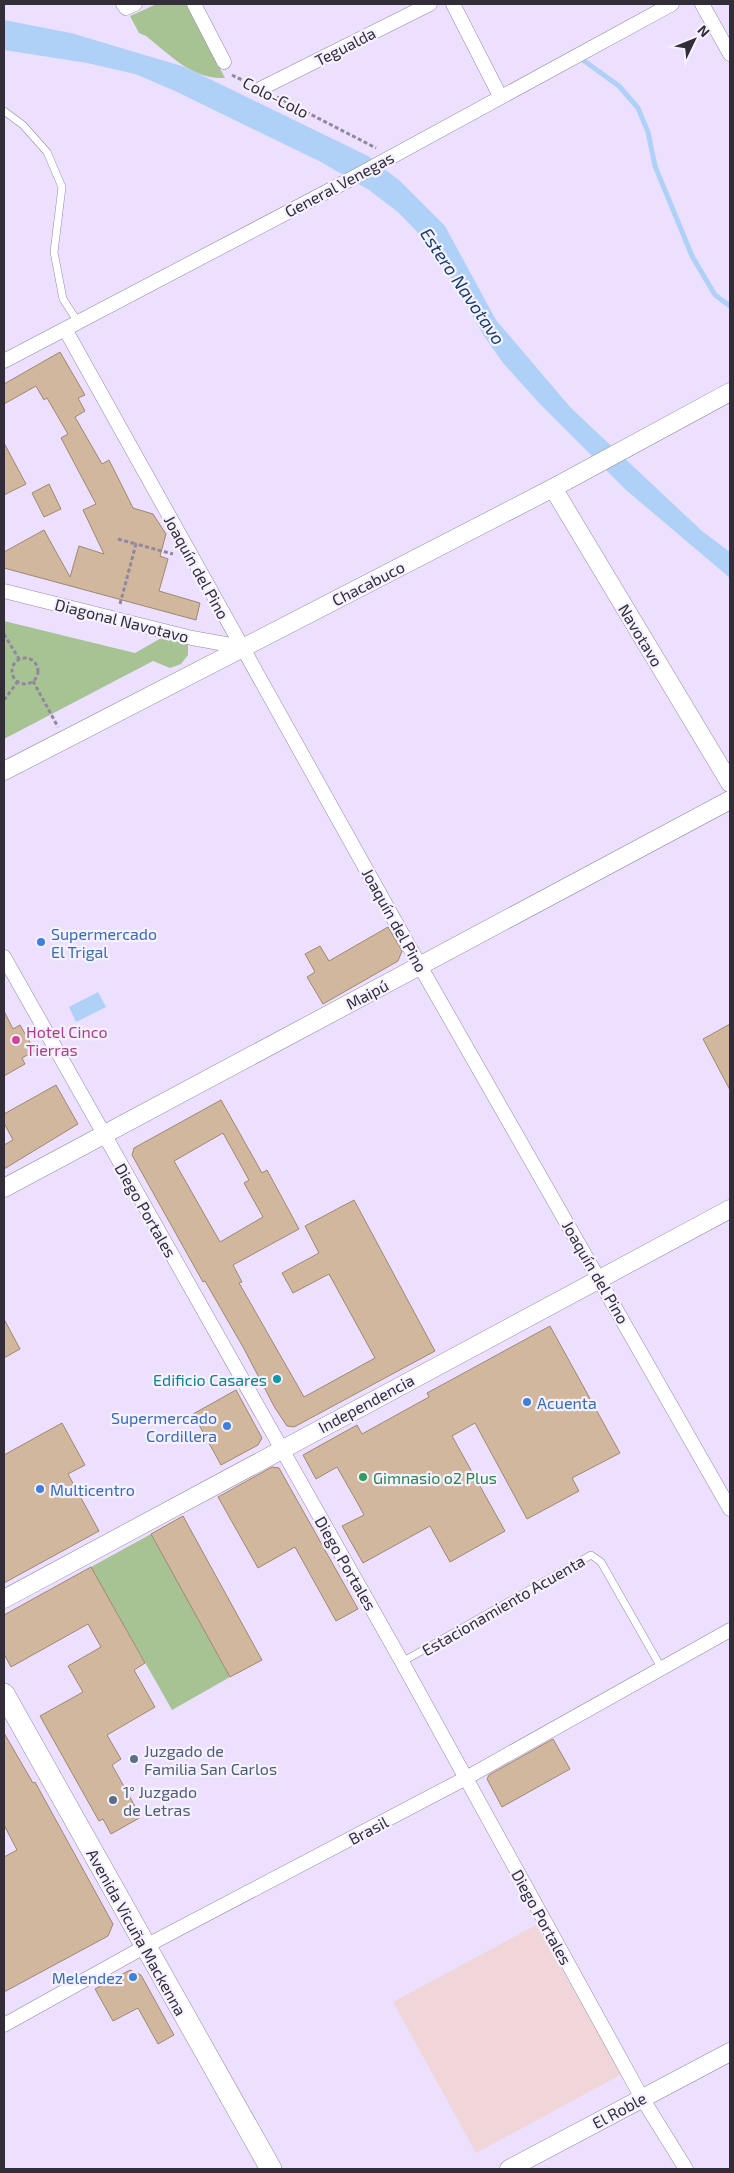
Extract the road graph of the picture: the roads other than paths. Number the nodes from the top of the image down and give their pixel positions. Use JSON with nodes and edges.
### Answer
{"nodes":[{"id":1,"x":194,"y":4,"type":"edge"},
{"id":2,"x":430,"y":4,"type":"edge"},
{"id":3,"x":453,"y":4,"type":"edge"},
{"id":4,"x":672,"y":4,"type":"edge"},
{"id":5,"x":702,"y":4,"type":"edge"},
{"id":6,"x":730,"y":54,"type":"edge"},
{"id":7,"x":224,"y":62,"type":"road end"},
{"id":8,"x":260,"y":89,"type":"road end"},
{"id":9,"x":500,"y":96,"type":"junction"},
{"id":10,"x":4,"y":111,"type":"edge"},
{"id":11,"x":78,"y":322,"type":"junction"},
{"id":12,"x":65,"y":329,"type":"junction"},
{"id":13,"x":4,"y":361,"type":"edge"},
{"id":14,"x":730,"y":392,"type":"edge"},
{"id":15,"x":552,"y":488,"type":"junction"},
{"id":16,"x":4,"y":591,"type":"edge"},
{"id":17,"x":242,"y":647,"type":"junction"},
{"id":18,"x":4,"y":771,"type":"edge"},
{"id":19,"x":730,"y":783,"type":"edge"},
{"id":20,"x":730,"y":800,"type":"edge"},
{"id":21,"x":420,"y":966,"type":"junction"},
{"id":22,"x":6,"y":967,"type":"edge"},
{"id":23,"x":103,"y":1135,"type":"junction"},
{"id":24,"x":4,"y":1188,"type":"edge"},
{"id":25,"x":730,"y":1209,"type":"edge"},
{"id":26,"x":600,"y":1278,"type":"junction"},
{"id":27,"x":282,"y":1448,"type":"junction"},
{"id":28,"x":730,"y":1509,"type":"edge"},
{"id":29,"x":4,"y":1599,"type":"edge"},
{"id":30,"x":730,"y":1630,"type":"edge"},
{"id":31,"x":402,"y":1662,"type":"junction"},
{"id":32,"x":662,"y":1669,"type":"junction"},
{"id":33,"x":4,"y":1694,"type":"edge"},
{"id":34,"x":466,"y":1778,"type":"junction"},
{"id":35,"x":144,"y":1947,"type":"junction"},
{"id":36,"x":4,"y":2025,"type":"edge"},
{"id":37,"x":730,"y":2052,"type":"edge"},
{"id":38,"x":642,"y":2098,"type":"junction"},
{"id":39,"x":272,"y":2169,"type":"edge"},
{"id":40,"x":509,"y":2169,"type":"edge"},
{"id":41,"x":686,"y":2169,"type":"edge"}],
"edges":[{"from":1,"to":7,"type":"street"},
{"from":2,"to":8,"type":"street","name":"Tegualda"},
{"from":3,"to":9,"type":"street"},
{"from":4,"to":9,"type":"street","name":"General Venegas"},
{"from":5,"to":6,"type":"street"},
{"from":9,"to":11,"type":"street","name":"General Venegas"},
{"from":10,"to":11,"type":"lane"},
{"from":11,"to":12,"type":"street","name":"General Venegas"},
{"from":12,"to":13,"type":"street","name":"General Venegas"},
{"from":12,"to":17,"type":"street","name":"Joaquín del Pino"},
{"from":14,"to":15,"type":"street","name":"Chacabuco"},
{"from":15,"to":17,"type":"street","name":"Chacabuco"},
{"from":15,"to":19,"type":"street","name":"Navotavo"},
{"from":16,"to":17,"type":"street","name":"Diagonal Navotavo"},
{"from":17,"to":18,"type":"street","name":"Chacabuco"},
{"from":17,"to":21,"type":"street","name":"Joaquín del Pino"},
{"from":20,"to":21,"type":"street","name":"Maipú"},
{"from":21,"to":23,"type":"street","name":"Maipú"},
{"from":21,"to":26,"type":"street","name":"Joaquín del Pino"},
{"from":22,"to":23,"type":"street","name":"Diego Portales"},
{"from":23,"to":24,"type":"street","name":"Maipú"},
{"from":23,"to":27,"type":"street","name":"Diego Portales"},
{"from":25,"to":26,"type":"street","name":"Independencia"},
{"from":26,"to":27,"type":"street","name":"Independencia"},
{"from":26,"to":28,"type":"street","name":"Joaquín del Pino"},
{"from":27,"to":29,"type":"street","name":"Independencia"},
{"from":27,"to":31,"type":"street","name":"Diego Portales"},
{"from":30,"to":32,"type":"street","name":"Brasil"},
{"from":31,"to":32,"type":"lane","name":"Estacionamiento Acuenta"},
{"from":31,"to":34,"type":"street","name":"Diego Portales"},
{"from":32,"to":34,"type":"street","name":"Brasil"},
{"from":33,"to":35,"type":"main road","name":"Avenida Vicuña Mackenna"},
{"from":34,"to":35,"type":"street","name":"Brasil"},
{"from":34,"to":38,"type":"street","name":"Diego Portales"},
{"from":35,"to":36,"type":"street","name":"Brasil"},
{"from":35,"to":39,"type":"main road","name":"Avenida Vicuña Mackenna"},
{"from":37,"to":38,"type":"street","name":"El Roble"},
{"from":38,"to":40,"type":"street","name":"El Roble"},
{"from":38,"to":41,"type":"street","name":"Diego Portales"}]}
